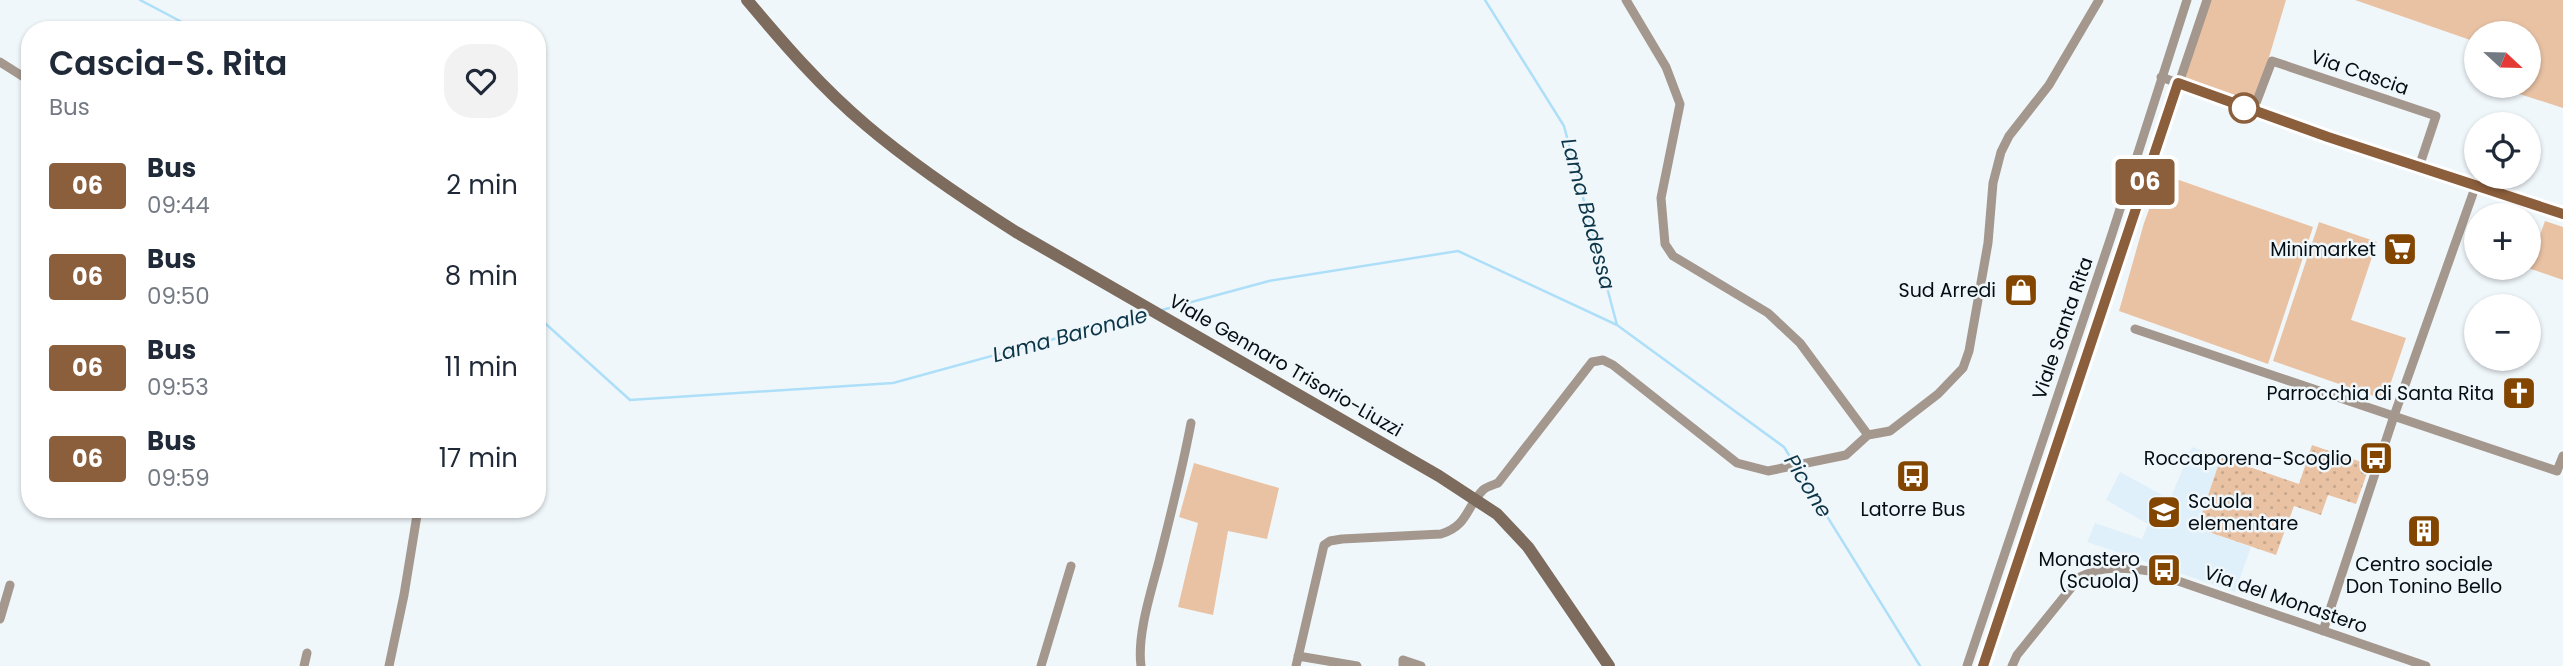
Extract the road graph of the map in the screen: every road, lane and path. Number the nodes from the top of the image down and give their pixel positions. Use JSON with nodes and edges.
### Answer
{"nodes":[{"id":1,"x":747,"y":0,"type":"edge"},
{"id":2,"x":1626,"y":0,"type":"edge"},
{"id":3,"x":2099,"y":0,"type":"edge"},
{"id":4,"x":2187,"y":0,"type":"edge"},
{"id":5,"x":2207,"y":0,"type":"edge"},
{"id":6,"x":0,"y":62,"type":"edge"},
{"id":7,"x":21,"y":75,"type":"edge"},
{"id":8,"x":2161,"y":77,"type":"junction"},
{"id":9,"x":2178,"y":83,"type":"junction"},
{"id":10,"x":2253,"y":111,"type":"junction"},
{"id":11,"x":2419,"y":167,"type":"junction"},
{"id":12,"x":2464,"y":181,"type":"edge"},
{"id":13,"x":2475,"y":189,"type":"edge"},
{"id":14,"x":2488,"y":189,"type":"edge"},
{"id":15,"x":2563,"y":214,"type":"edge"},
{"id":16,"x":2113,"y":232,"type":"junction"},
{"id":17,"x":2127,"y":237,"type":"junction"},
{"id":18,"x":2135,"y":329,"type":"dead end"},
{"id":19,"x":2394,"y":416,"type":"junction"},
{"id":20,"x":1191,"y":423,"type":"dead end"},
{"id":21,"x":1868,"y":435,"type":"junction"},
{"id":22,"x":2563,"y":456,"type":"edge"},
{"id":23,"x":1477,"y":499,"type":"junction"},
{"id":24,"x":417,"y":518,"type":"edge"},
{"id":25,"x":1071,"y":566,"type":"dead end"},
{"id":26,"x":10,"y":585,"type":"dead end"},
{"id":27,"x":3,"y":598,"type":"edge"},
{"id":28,"x":0,"y":619,"type":"edge"},
{"id":29,"x":2323,"y":631,"type":"junction"},
{"id":30,"x":307,"y":653,"type":"dead end"},
{"id":31,"x":1297,"y":661,"type":"edge"},
{"id":32,"x":304,"y":666,"type":"edge"},
{"id":33,"x":389,"y":666,"type":"edge"},
{"id":34,"x":1041,"y":666,"type":"edge"},
{"id":35,"x":1141,"y":666,"type":"edge"},
{"id":36,"x":1357,"y":666,"type":"edge"},
{"id":37,"x":1402,"y":666,"type":"edge"},
{"id":38,"x":1421,"y":666,"type":"edge"},
{"id":39,"x":1609,"y":666,"type":"edge"},
{"id":40,"x":1967,"y":666,"type":"edge"},
{"id":41,"x":1982,"y":666,"type":"edge"},
{"id":42,"x":2012,"y":666,"type":"edge"},
{"id":43,"x":2427,"y":666,"type":"edge"}],
"edges":[{"from":1,"to":23,"type":"main road","name":"Viale Gennaro Trisorio-Liuzzi"},
{"from":2,"to":21,"type":"street"},
{"from":3,"to":21,"type":"street"},
{"from":4,"to":8,"type":"street","name":"Viale Santa Rita"},
{"from":5,"to":9,"type":"street","name":"Viale Santa Rita"},
{"from":6,"to":7,"type":"street"},
{"from":8,"to":9,"type":"street"},
{"from":8,"to":16,"type":"street","name":"Viale Santa Rita"},
{"from":9,"to":10,"type":"street"},
{"from":9,"to":17,"type":"street","name":"Viale Santa Rita"},
{"from":10,"to":11,"type":"street"},
{"from":10,"to":11,"type":"street","name":"Via Cascia"},
{"from":11,"to":12,"type":"street"},
{"from":13,"to":19,"type":"street"},
{"from":14,"to":15,"type":"street"},
{"from":16,"to":17,"type":"street"},
{"from":16,"to":40,"type":"street","name":"Viale Santa Rita"},
{"from":17,"to":41,"type":"street","name":"Viale Santa Rita"},
{"from":18,"to":19,"type":"street"},
{"from":19,"to":22,"type":"street"},
{"from":19,"to":29,"type":"street"},
{"from":20,"to":35,"type":"street"},
{"from":21,"to":23,"type":"street"},
{"from":23,"to":31,"type":"street"},
{"from":23,"to":39,"type":"main road","name":"Viale Gennaro Trisorio-Liuzzi"},
{"from":24,"to":33,"type":"street"},
{"from":25,"to":34,"type":"street"},
{"from":26,"to":27,"type":"street"},
{"from":27,"to":28,"type":"street"},
{"from":29,"to":42,"type":"street","name":"Via del Monastero"},
{"from":29,"to":43,"type":"street","name":"Via del Monastero"},
{"from":30,"to":32,"type":"street"},
{"from":31,"to":36,"type":"street"},
{"from":37,"to":38,"type":"street"}]}
